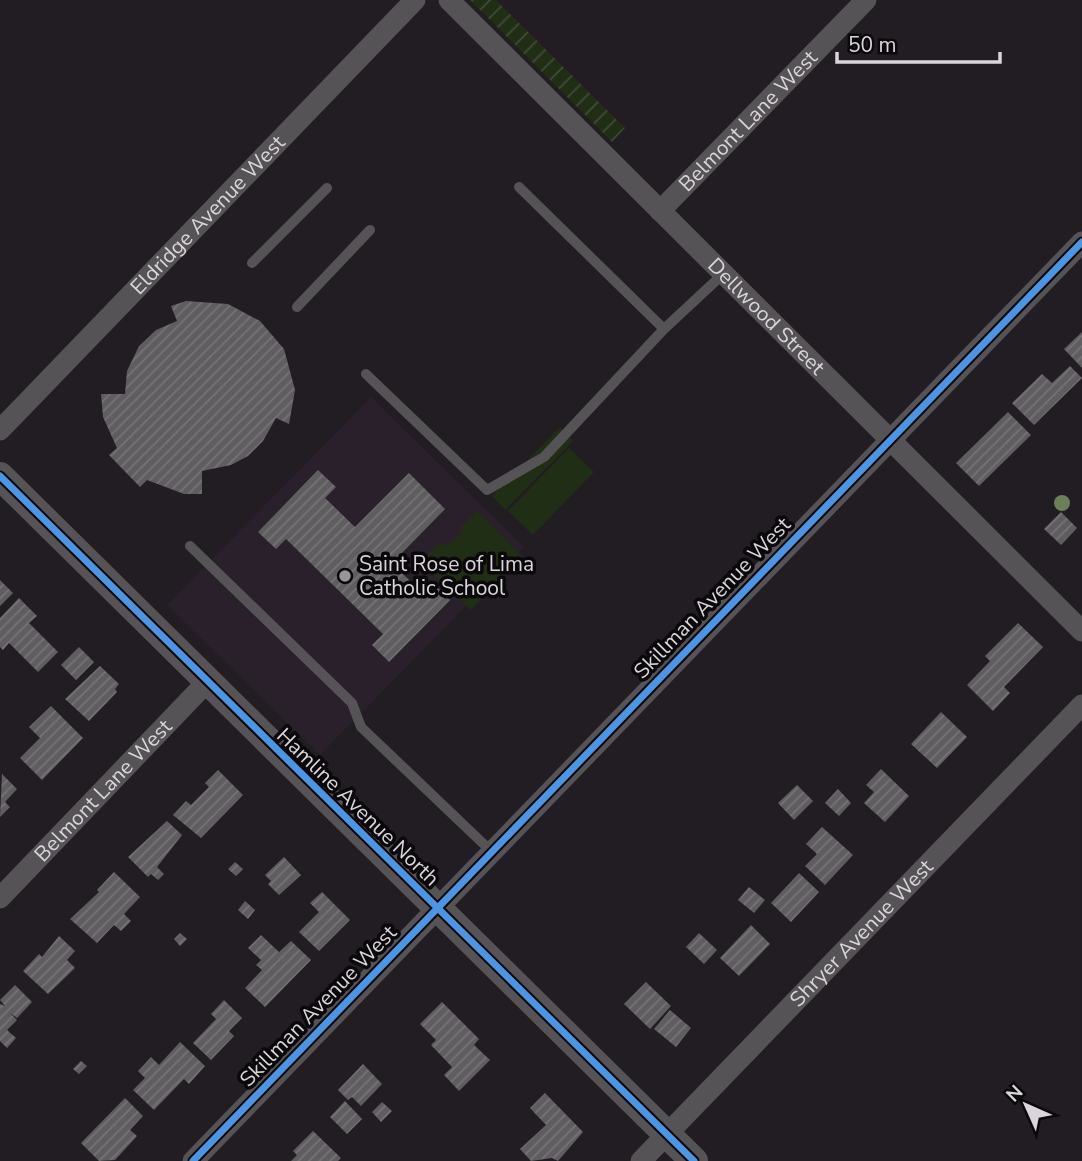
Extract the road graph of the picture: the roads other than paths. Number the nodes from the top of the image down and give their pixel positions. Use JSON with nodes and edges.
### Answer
{"nodes":[{"id":1,"x":415,"y":0,"type":"edge"},
{"id":2,"x":449,"y":0,"type":"edge"},
{"id":3,"x":866,"y":0,"type":"edge"},
{"id":4,"x":519,"y":187,"type":"dead end"},
{"id":5,"x":327,"y":188,"type":"dead end"},
{"id":6,"x":660,"y":211,"type":"junction"},
{"id":7,"x":370,"y":230,"type":"dead end"},
{"id":8,"x":1082,"y":242,"type":"edge"},
{"id":9,"x":252,"y":263,"type":"dead end"},
{"id":10,"x":722,"y":275,"type":"junction"},
{"id":11,"x":297,"y":307,"type":"dead end"},
{"id":12,"x":664,"y":330,"type":"junction"},
{"id":13,"x":366,"y":374,"type":"dead end"},
{"id":14,"x":0,"y":430,"type":"edge"},
{"id":15,"x":889,"y":440,"type":"junction"},
{"id":16,"x":0,"y":476,"type":"edge"},
{"id":17,"x":190,"y":546,"type":"dead end"},
{"id":18,"x":1082,"y":631,"type":"edge"},
{"id":19,"x":206,"y":682,"type":"junction"},
{"id":20,"x":1082,"y":705,"type":"edge"},
{"id":21,"x":492,"y":852,"type":"junction"},
{"id":22,"x":0,"y":898,"type":"edge"},
{"id":23,"x":437,"y":909,"type":"junction"},
{"id":24,"x":667,"y":1134,"type":"junction"},
{"id":25,"x":193,"y":1161,"type":"edge"},
{"id":26,"x":641,"y":1161,"type":"edge"},
{"id":27,"x":694,"y":1161,"type":"edge"}],
"edges":[{"from":1,"to":14,"type":"street","name":"Eldridge Avenue West"},
{"from":2,"to":6,"type":"street","name":"Dellwood Street"},
{"from":3,"to":6,"type":"street","name":"Belmont Lane West"},
{"from":4,"to":12,"type":"lane"},
{"from":5,"to":9,"type":"lane"},
{"from":6,"to":10,"type":"street","name":"Dellwood Street"},
{"from":7,"to":11,"type":"lane"},
{"from":8,"to":15,"type":"street","name":"Skillman Avenue West"},
{"from":10,"to":12,"type":"lane"},
{"from":10,"to":15,"type":"street","name":"Dellwood Street"},
{"from":12,"to":13,"type":"lane"},
{"from":15,"to":18,"type":"street","name":"Dellwood Street"},
{"from":15,"to":21,"type":"street","name":"Skillman Avenue West"},
{"from":16,"to":19,"type":"street","name":"Hamline Avenue North"},
{"from":17,"to":21,"type":"lane"},
{"from":19,"to":22,"type":"street","name":"Belmont Lane West"},
{"from":19,"to":23,"type":"street","name":"Hamline Avenue North"},
{"from":20,"to":24,"type":"street","name":"Shryer Avenue West"},
{"from":21,"to":23,"type":"street","name":"Skillman Avenue West"},
{"from":23,"to":24,"type":"street","name":"Hamline Avenue North"},
{"from":23,"to":25,"type":"street","name":"Skillman Avenue West"},
{"from":24,"to":26,"type":"street","name":"Shryer Avenue West"},
{"from":24,"to":27,"type":"street","name":"Hamline Avenue North"}]}
